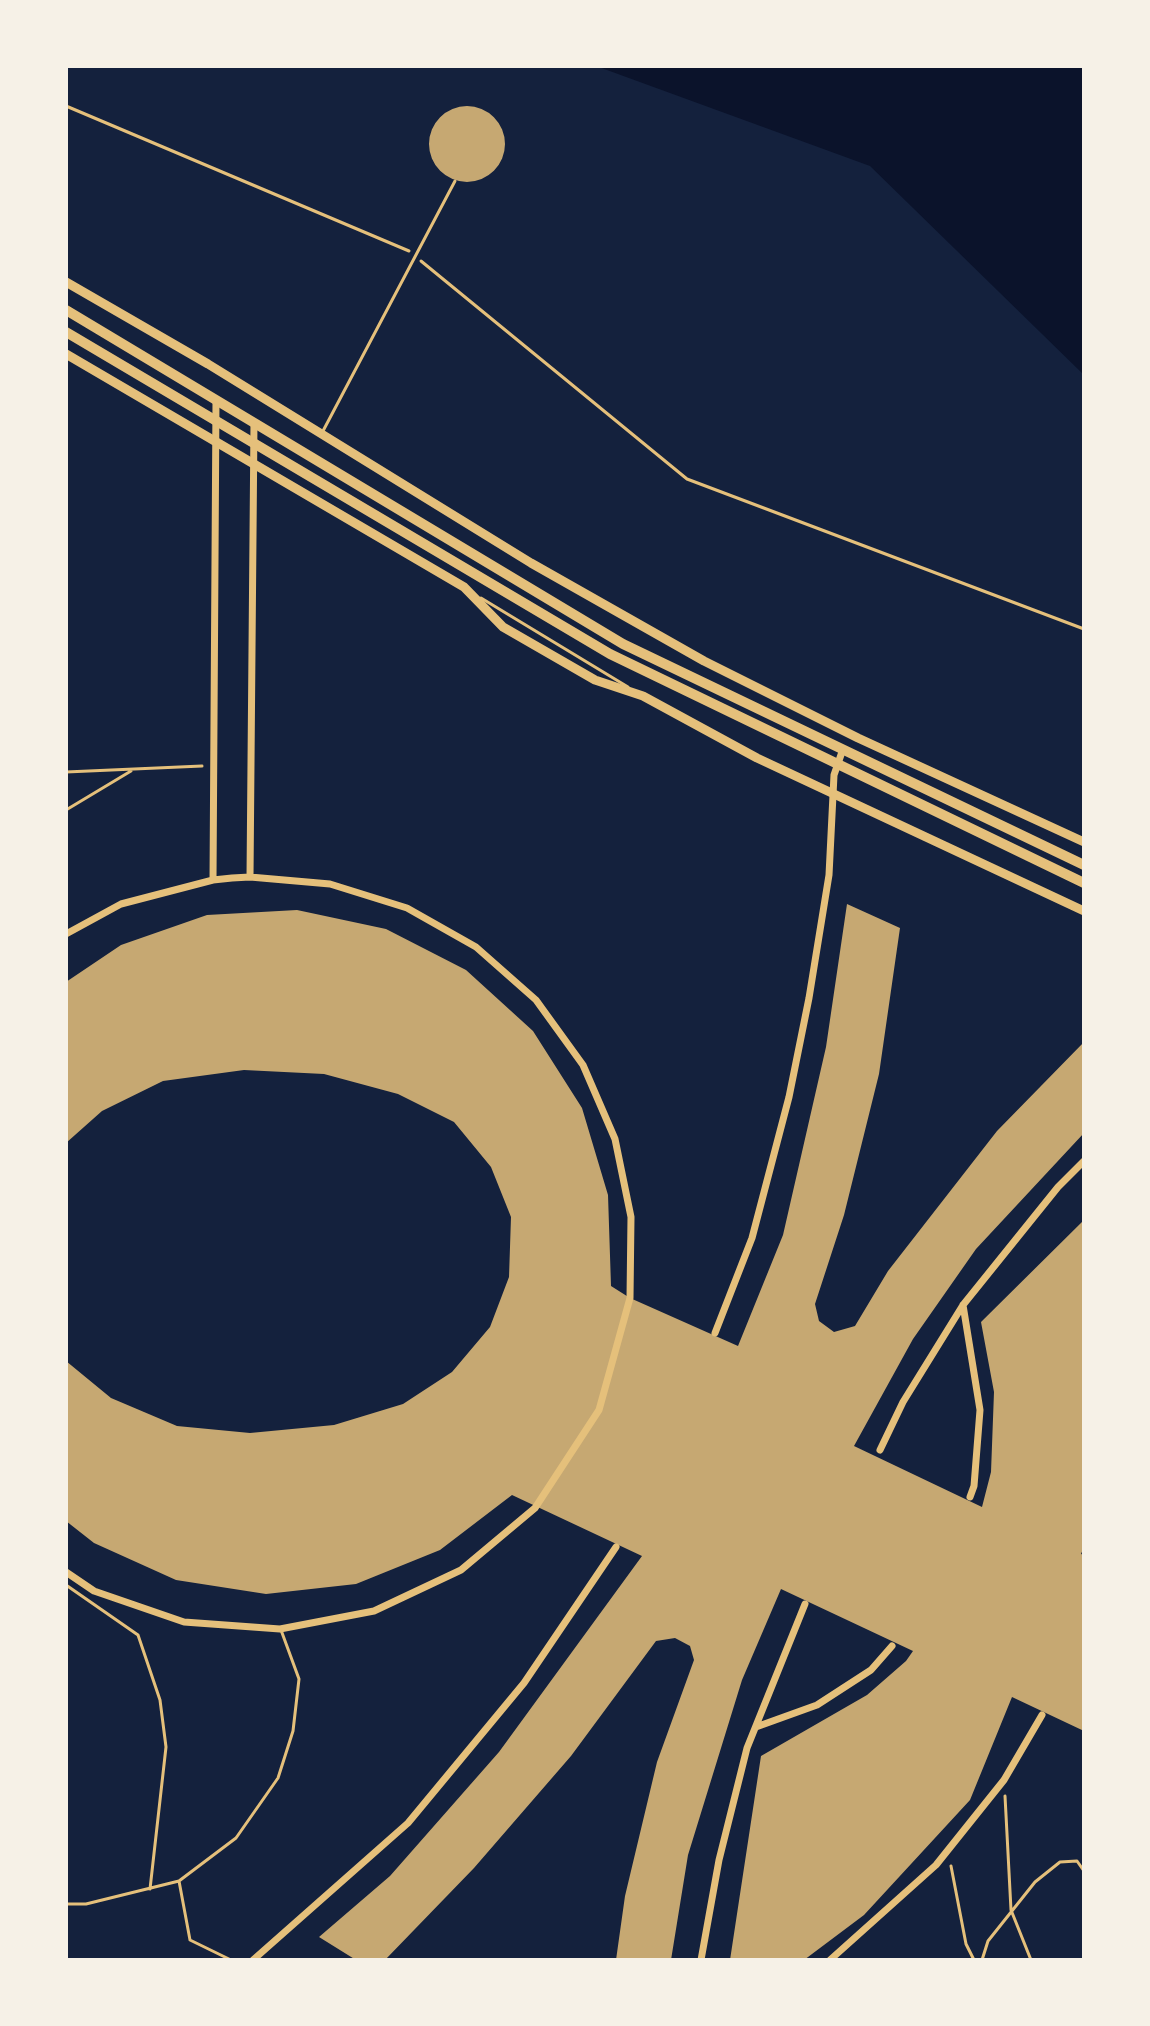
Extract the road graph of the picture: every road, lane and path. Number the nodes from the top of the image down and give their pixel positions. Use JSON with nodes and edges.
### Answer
{"nodes":[{"id":1,"x":66,"y":106,"type":"edge"},
{"id":2,"x":455,"y":181,"type":"dead end"},
{"id":3,"x":410,"y":252,"type":"dead end"},
{"id":4,"x":422,"y":261,"type":"dead end"},
{"id":5,"x":66,"y":282,"type":"edge"},
{"id":6,"x":66,"y":310,"type":"edge"},
{"id":7,"x":66,"y":332,"type":"edge"},
{"id":8,"x":66,"y":354,"type":"edge"},
{"id":9,"x":216,"y":400,"type":"junction"},
{"id":10,"x":216,"y":421,"type":"junction"},
{"id":11,"x":254,"y":422,"type":"junction"},
{"id":12,"x":321,"y":434,"type":"junction"},
{"id":13,"x":216,"y":443,"type":"junction"},
{"id":14,"x":253,"y":443,"type":"junction"},
{"id":15,"x":254,"y":465,"type":"junction"},
{"id":16,"x":1084,"y":629,"type":"edge"},
{"id":17,"x":843,"y":749,"type":"junction"},
{"id":18,"x":838,"y":764,"type":"junction"},
{"id":19,"x":214,"y":766,"type":"junction"},
{"id":20,"x":133,"y":769,"type":"junction"},
{"id":21,"x":66,"y":772,"type":"edge"},
{"id":22,"x":833,"y":793,"type":"junction"},
{"id":23,"x":66,"y":810,"type":"edge"},
{"id":24,"x":1084,"y":842,"type":"edge"},
{"id":25,"x":1084,"y":865,"type":"edge"},
{"id":26,"x":250,"y":877,"type":"junction"},
{"id":27,"x":213,"y":880,"type":"junction"},
{"id":28,"x":1084,"y":883,"type":"edge"},
{"id":29,"x":1084,"y":911,"type":"edge"},
{"id":30,"x":66,"y":934,"type":"edge"},
{"id":31,"x":1084,"y":1161,"type":"edge"},
{"id":32,"x":963,"y":1305,"type":"junction"},
{"id":33,"x":715,"y":1333,"type":"dead end"},
{"id":34,"x":880,"y":1450,"type":"dead end"},
{"id":35,"x":970,"y":1497,"type":"dead end"},
{"id":36,"x":616,"y":1547,"type":"dead end"},
{"id":37,"x":66,"y":1572,"type":"edge"},
{"id":38,"x":66,"y":1585,"type":"edge"},
{"id":39,"x":805,"y":1604,"type":"dead end"},
{"id":40,"x":280,"y":1629,"type":"junction"},
{"id":41,"x":892,"y":1646,"type":"dead end"},
{"id":42,"x":1042,"y":1715,"type":"dead end"},
{"id":43,"x":756,"y":1727,"type":"junction"},
{"id":44,"x":1004,"y":1780,"type":"junction"},
{"id":45,"x":948,"y":1851,"type":"junction"},
{"id":46,"x":1084,"y":1871,"type":"edge"},
{"id":47,"x":179,"y":1881,"type":"junction"},
{"id":48,"x":150,"y":1889,"type":"junction"},
{"id":49,"x":66,"y":1904,"type":"edge"},
{"id":50,"x":1011,"y":1910,"type":"junction"},
{"id":51,"x":833,"y":1959,"type":"edge"},
{"id":52,"x":231,"y":1960,"type":"edge"},
{"id":53,"x":253,"y":1960,"type":"edge"},
{"id":54,"x":701,"y":1960,"type":"edge"},
{"id":55,"x":974,"y":1960,"type":"edge"},
{"id":56,"x":982,"y":1960,"type":"edge"},
{"id":57,"x":1031,"y":1960,"type":"edge"}],
"edges":[{"from":1,"to":3,"type":"path"},
{"from":2,"to":12,"type":"lane"},
{"from":4,"to":16,"type":"path"},
{"from":5,"to":12,"type":"street"},
{"from":6,"to":9,"type":"main road"},
{"from":7,"to":10,"type":"main road"},
{"from":8,"to":13,"type":"street"},
{"from":9,"to":10,"type":"street"},
{"from":9,"to":11,"type":"main road"},
{"from":10,"to":13,"type":"street"},
{"from":10,"to":14,"type":"main road"},
{"from":11,"to":14,"type":"street"},
{"from":11,"to":17,"type":"main road"},
{"from":12,"to":24,"type":"street"},
{"from":13,"to":15,"type":"street"},
{"from":13,"to":19,"type":"street"},
{"from":14,"to":15,"type":"street"},
{"from":14,"to":18,"type":"main road"},
{"from":15,"to":22,"type":"street"},
{"from":15,"to":26,"type":"street"},
{"from":17,"to":18,"type":"street"},
{"from":17,"to":25,"type":"main road"},
{"from":18,"to":22,"type":"street"},
{"from":18,"to":28,"type":"main road"},
{"from":19,"to":20,"type":"path"},
{"from":19,"to":27,"type":"street"},
{"from":20,"to":21,"type":"path"},
{"from":20,"to":23,"type":"path"},
{"from":22,"to":29,"type":"street"},
{"from":22,"to":33,"type":"street"},
{"from":26,"to":27,"type":"street"},
{"from":26,"to":40,"type":"street"},
{"from":27,"to":30,"type":"street"},
{"from":31,"to":32,"type":"street"},
{"from":32,"to":34,"type":"street"},
{"from":32,"to":35,"type":"street"},
{"from":36,"to":53,"type":"street"},
{"from":37,"to":40,"type":"street"},
{"from":38,"to":48,"type":"lane"},
{"from":39,"to":43,"type":"street"},
{"from":40,"to":47,"type":"lane"},
{"from":41,"to":43,"type":"street"},
{"from":42,"to":44,"type":"street"},
{"from":43,"to":54,"type":"street"},
{"from":44,"to":45,"type":"street"},
{"from":44,"to":50,"type":"path"},
{"from":45,"to":51,"type":"street"},
{"from":45,"to":55,"type":"path"},
{"from":46,"to":50,"type":"path"},
{"from":47,"to":48,"type":"lane"},
{"from":47,"to":52,"type":"lane"},
{"from":48,"to":49,"type":"lane"},
{"from":50,"to":56,"type":"path"},
{"from":50,"to":57,"type":"path"}]}
